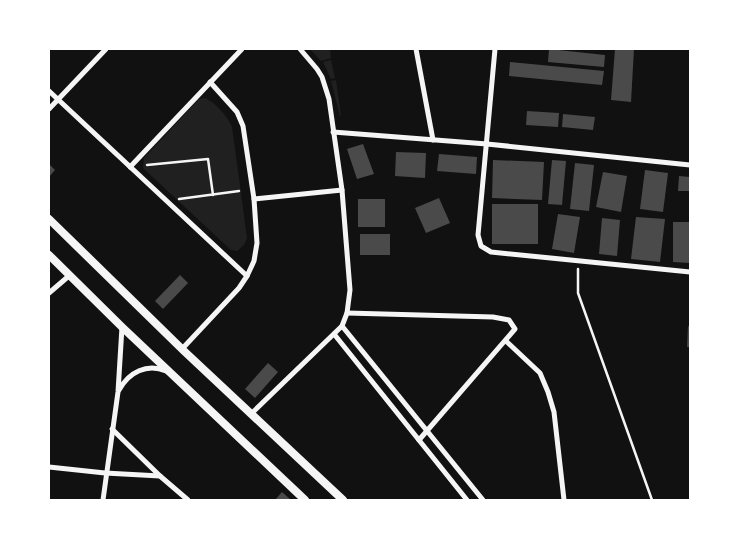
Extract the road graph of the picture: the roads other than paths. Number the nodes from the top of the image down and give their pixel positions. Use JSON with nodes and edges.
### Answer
{"nodes":[{"id":1,"x":106,"y":49,"type":"edge"},
{"id":2,"x":242,"y":49,"type":"edge"},
{"id":3,"x":300,"y":49,"type":"edge"},
{"id":4,"x":416,"y":49,"type":"edge"},
{"id":5,"x":495,"y":49,"type":"edge"},
{"id":6,"x":210,"y":82,"type":"junction"},
{"id":7,"x":49,"y":91,"type":"edge"},
{"id":8,"x":58,"y":99,"type":"junction"},
{"id":9,"x":49,"y":109,"type":"edge"},
{"id":10,"x":333,"y":132,"type":"junction"},
{"id":11,"x":434,"y":140,"type":"junction"},
{"id":12,"x":487,"y":144,"type":"junction"},
{"id":13,"x":690,"y":165,"type":"edge"},
{"id":14,"x":130,"y":167,"type":"junction"},
{"id":15,"x":342,"y":190,"type":"junction"},
{"id":16,"x":254,"y":199,"type":"junction"},
{"id":17,"x":49,"y":219,"type":"edge"},
{"id":18,"x":49,"y":255,"type":"edge"},
{"id":19,"x":690,"y":272,"type":"edge"},
{"id":20,"x":70,"y":274,"type":"junction"},
{"id":21,"x":247,"y":276,"type":"junction"},
{"id":22,"x":49,"y":293,"type":"edge"},
{"id":23,"x":347,"y":313,"type":"junction"},
{"id":24,"x":342,"y":326,"type":"junction"},
{"id":25,"x":122,"y":327,"type":"junction"},
{"id":26,"x":334,"y":334,"type":"junction"},
{"id":27,"x":506,"y":341,"type":"junction"},
{"id":28,"x":182,"y":349,"type":"junction"},
{"id":29,"x":170,"y":373,"type":"junction"},
{"id":30,"x":118,"y":392,"type":"junction"},
{"id":31,"x":251,"y":414,"type":"junction"},
{"id":32,"x":112,"y":430,"type":"junction"},
{"id":33,"x":428,"y":431,"type":"junction"},
{"id":34,"x":420,"y":440,"type":"junction"},
{"id":35,"x":49,"y":467,"type":"edge"},
{"id":36,"x":105,"y":473,"type":"junction"},
{"id":37,"x":160,"y":476,"type":"junction"},
{"id":38,"x":103,"y":500,"type":"edge"},
{"id":39,"x":188,"y":500,"type":"edge"},
{"id":40,"x":305,"y":500,"type":"edge"},
{"id":41,"x":343,"y":500,"type":"edge"},
{"id":42,"x":467,"y":500,"type":"edge"},
{"id":43,"x":483,"y":500,"type":"edge"},
{"id":44,"x":564,"y":500,"type":"edge"}],
"edges":[{"from":1,"to":8,"type":"street"},
{"from":2,"to":6,"type":"street"},
{"from":3,"to":10,"type":"street"},
{"from":4,"to":11,"type":"street"},
{"from":5,"to":12,"type":"street"},
{"from":6,"to":14,"type":"street"},
{"from":6,"to":16,"type":"street"},
{"from":7,"to":8,"type":"street"},
{"from":8,"to":9,"type":"street"},
{"from":8,"to":14,"type":"street"},
{"from":10,"to":11,"type":"street"},
{"from":10,"to":15,"type":"street"},
{"from":11,"to":12,"type":"street"},
{"from":12,"to":13,"type":"street"},
{"from":12,"to":19,"type":"street"},
{"from":14,"to":21,"type":"street"},
{"from":15,"to":16,"type":"street"},
{"from":15,"to":23,"type":"street"},
{"from":16,"to":21,"type":"street"},
{"from":17,"to":28,"type":"main road"},
{"from":18,"to":20,"type":"main road"},
{"from":20,"to":22,"type":"street"},
{"from":20,"to":25,"type":"main road"},
{"from":21,"to":28,"type":"street"},
{"from":23,"to":24,"type":"street"},
{"from":23,"to":27,"type":"street"},
{"from":24,"to":26,"type":"street"},
{"from":24,"to":33,"type":"street"},
{"from":25,"to":29,"type":"main road"},
{"from":25,"to":30,"type":"street"},
{"from":26,"to":31,"type":"street"},
{"from":26,"to":34,"type":"street"},
{"from":27,"to":33,"type":"street"},
{"from":27,"to":44,"type":"street"},
{"from":28,"to":31,"type":"main road"},
{"from":29,"to":30,"type":"street"},
{"from":29,"to":40,"type":"main road"},
{"from":30,"to":32,"type":"street"},
{"from":31,"to":41,"type":"main road"},
{"from":32,"to":36,"type":"street"},
{"from":32,"to":37,"type":"street"},
{"from":33,"to":34,"type":"street"},
{"from":33,"to":43,"type":"street"},
{"from":34,"to":42,"type":"street"},
{"from":35,"to":36,"type":"street"},
{"from":36,"to":37,"type":"street"},
{"from":36,"to":38,"type":"street"},
{"from":37,"to":39,"type":"street"}]}
